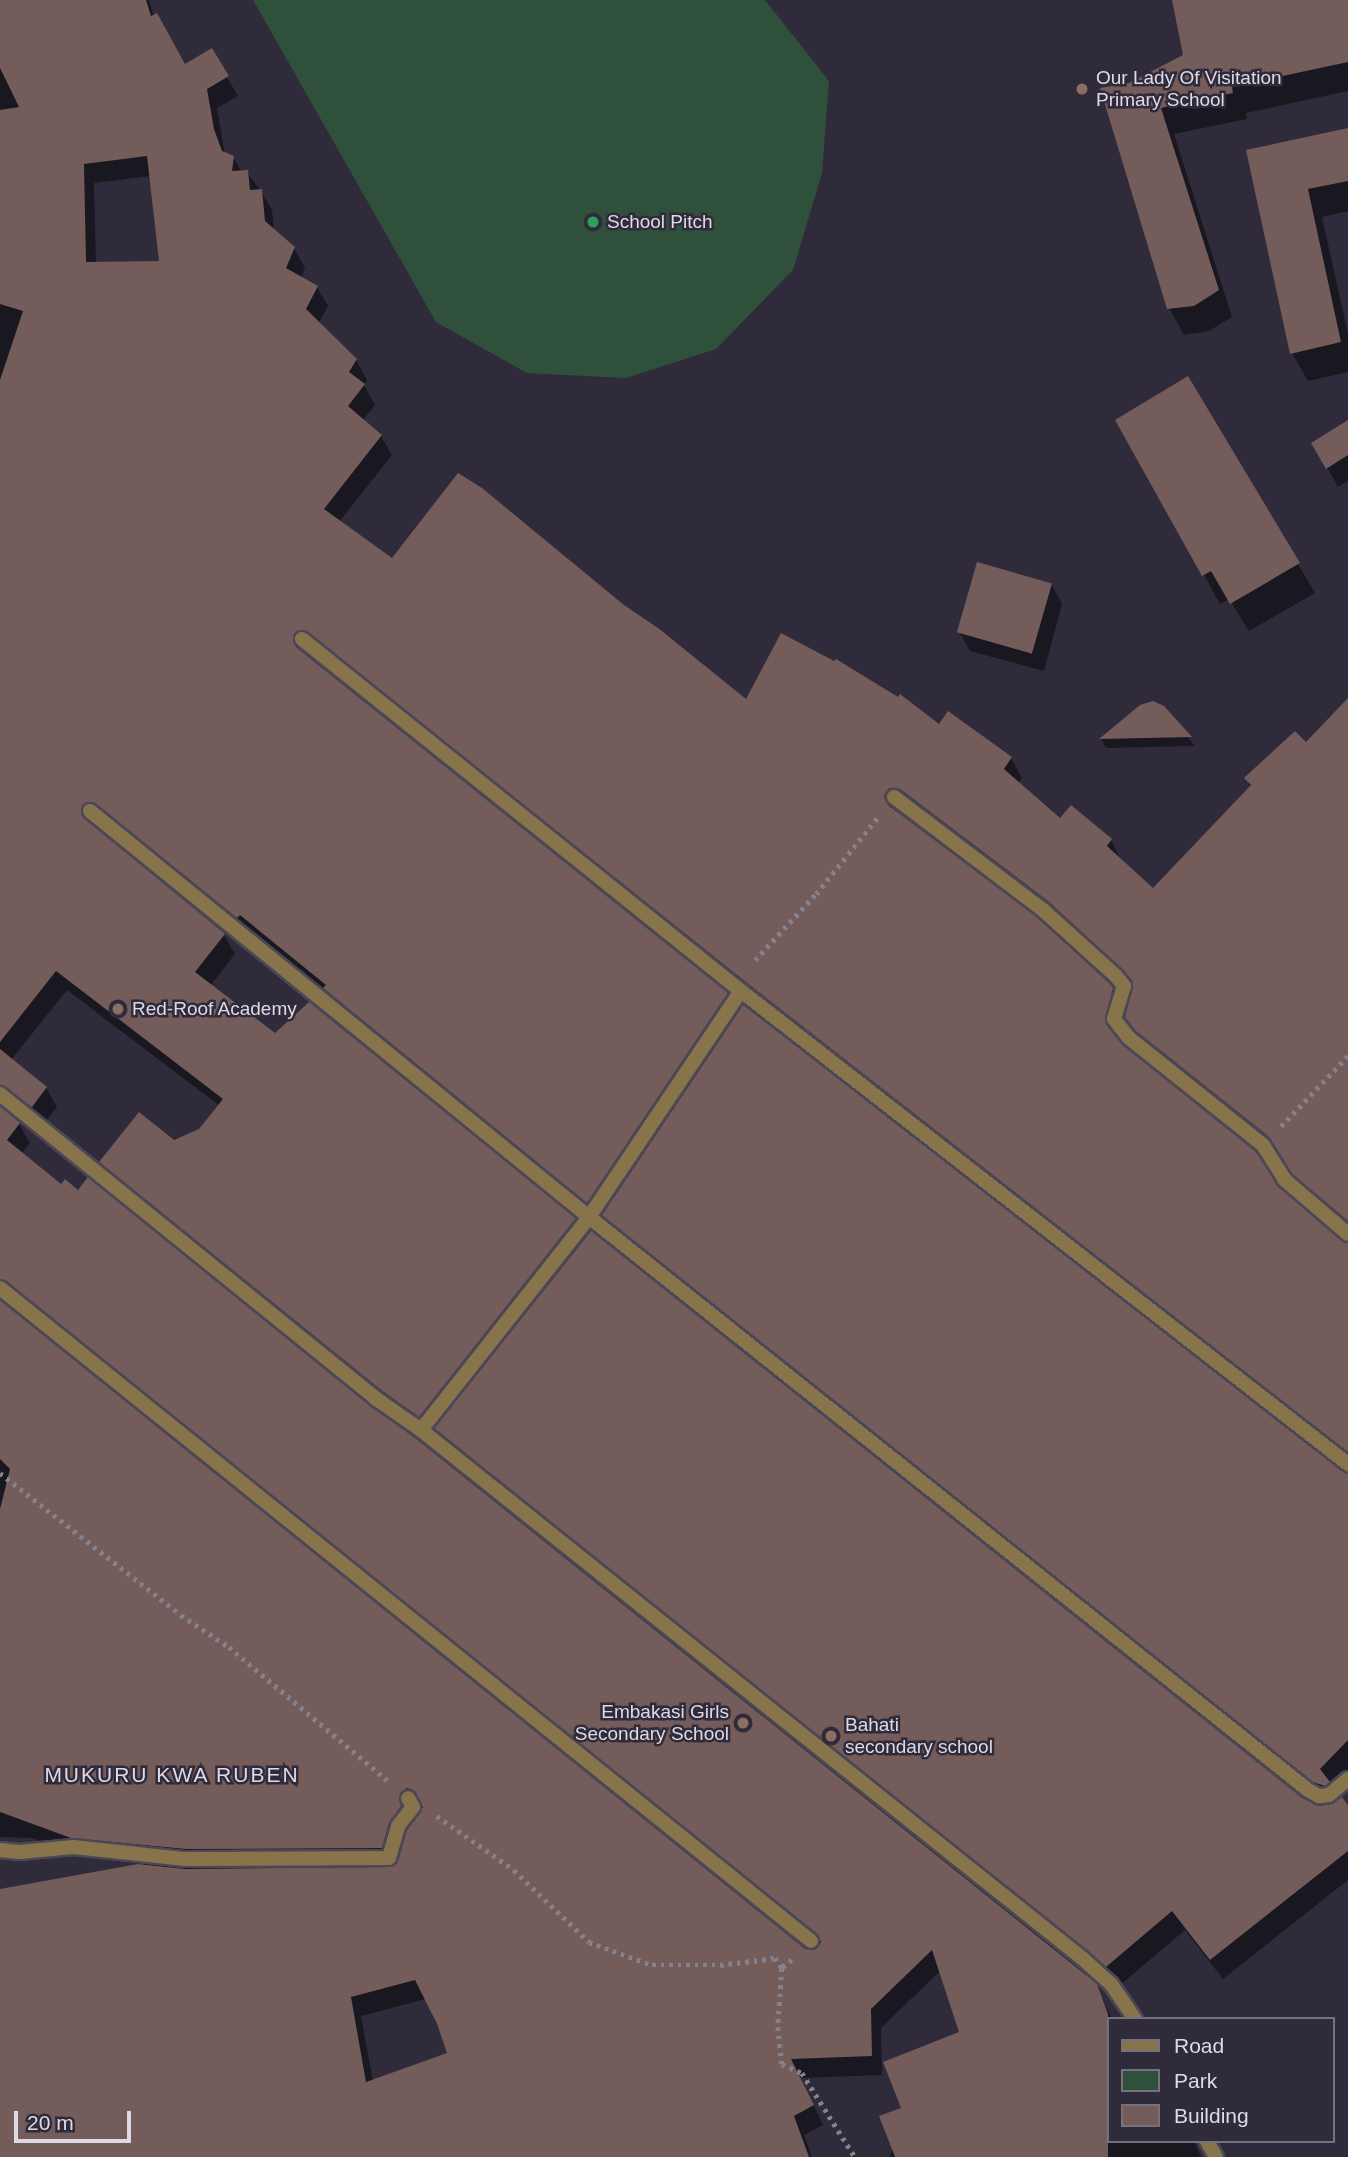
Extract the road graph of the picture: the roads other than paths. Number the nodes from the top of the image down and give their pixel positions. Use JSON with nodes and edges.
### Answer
{"nodes":[{"id":1,"x":302,"y":639,"type":"dead end"},
{"id":2,"x":894,"y":797,"type":"road end"},
{"id":3,"x":90,"y":811,"type":"dead end"},
{"id":4,"x":741,"y":991,"type":"junction"},
{"id":5,"x":0,"y":1094,"type":"edge"},
{"id":6,"x":589,"y":1217,"type":"junction"},
{"id":7,"x":1348,"y":1234,"type":"edge"},
{"id":8,"x":0,"y":1288,"type":"edge"},
{"id":9,"x":421,"y":1430,"type":"junction"},
{"id":10,"x":1348,"y":1464,"type":"edge"},
{"id":11,"x":1348,"y":1779,"type":"edge"},
{"id":12,"x":408,"y":1798,"type":"road end"},
{"id":13,"x":0,"y":1850,"type":"edge"},
{"id":14,"x":811,"y":1941,"type":"dead end"},
{"id":15,"x":1134,"y":2017,"type":"edge"}],
"edges":[{"from":1,"to":4,"type":"street"},
{"from":2,"to":7,"type":"street"},
{"from":3,"to":6,"type":"street"},
{"from":4,"to":6,"type":"street"},
{"from":4,"to":10,"type":"street"},
{"from":5,"to":9,"type":"street"},
{"from":6,"to":9,"type":"street"},
{"from":6,"to":11,"type":"street"},
{"from":8,"to":14,"type":"street"},
{"from":9,"to":15,"type":"street"},
{"from":12,"to":13,"type":"street"}]}
